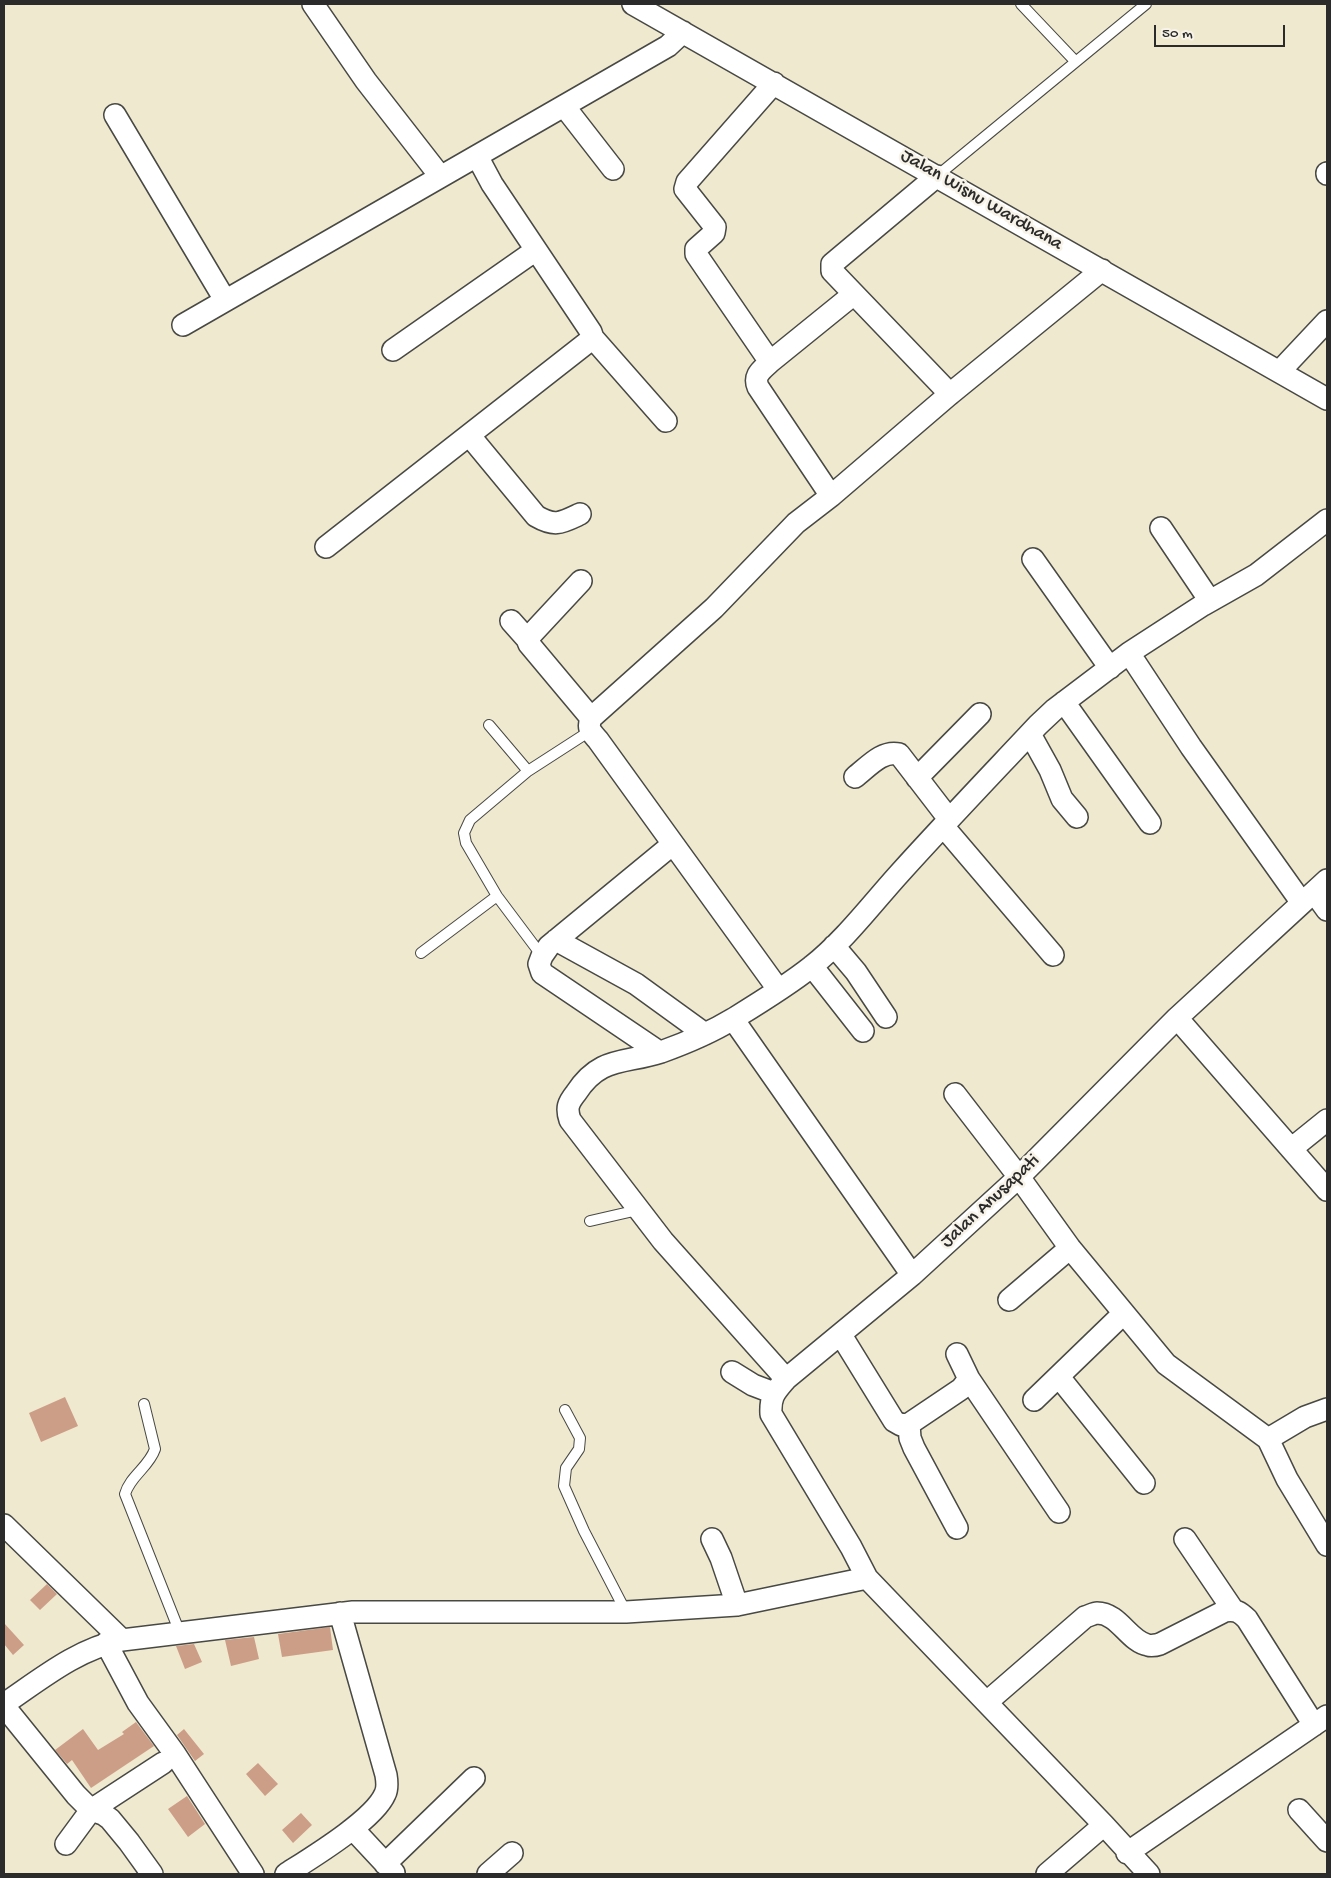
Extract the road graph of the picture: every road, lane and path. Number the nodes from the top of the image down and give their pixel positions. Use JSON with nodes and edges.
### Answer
{"nodes":[{"id":1,"x":313,"y":4,"type":"edge"},
{"id":2,"x":633,"y":4,"type":"edge"},
{"id":3,"x":1021,"y":4,"type":"edge"},
{"id":4,"x":1146,"y":4,"type":"edge"},
{"id":5,"x":660,"y":10,"type":"edge"},
{"id":6,"x":683,"y":32,"type":"junction"},
{"id":7,"x":1075,"y":61,"type":"junction"},
{"id":8,"x":774,"y":84,"type":"junction"},
{"id":9,"x":564,"y":106,"type":"junction"},
{"id":10,"x":115,"y":115,"type":"dead end"},
{"id":11,"x":477,"y":156,"type":"junction"},
{"id":12,"x":614,"y":169,"type":"dead end"},
{"id":13,"x":440,"y":176,"type":"junction"},
{"id":14,"x":937,"y":176,"type":"junction"},
{"id":15,"x":536,"y":250,"type":"junction"},
{"id":16,"x":1102,"y":270,"type":"junction"},
{"id":17,"x":854,"y":294,"type":"junction"},
{"id":18,"x":225,"y":300,"type":"junction"},
{"id":19,"x":1327,"y":321,"type":"edge"},
{"id":20,"x":183,"y":325,"type":"dead end"},
{"id":21,"x":593,"y":338,"type":"junction"},
{"id":22,"x":393,"y":350,"type":"dead end"},
{"id":23,"x":770,"y":362,"type":"junction"},
{"id":24,"x":1280,"y":371,"type":"junction"},
{"id":25,"x":950,"y":394,"type":"junction"},
{"id":26,"x":1327,"y":399,"type":"edge"},
{"id":27,"x":666,"y":421,"type":"dead end"},
{"id":28,"x":469,"y":435,"type":"junction"},
{"id":29,"x":831,"y":496,"type":"junction"},
{"id":30,"x":580,"y":514,"type":"dead end"},
{"id":31,"x":1327,"y":520,"type":"edge"},
{"id":32,"x":1161,"y":528,"type":"dead end"},
{"id":33,"x":326,"y":547,"type":"dead end"},
{"id":34,"x":1033,"y":559,"type":"dead end"},
{"id":35,"x":581,"y":581,"type":"dead end"},
{"id":36,"x":1210,"y":601,"type":"junction"},
{"id":37,"x":511,"y":621,"type":"dead end"},
{"id":38,"x":527,"y":639,"type":"junction"},
{"id":39,"x":1129,"y":653,"type":"junction"},
{"id":40,"x":1110,"y":668,"type":"junction"},
{"id":41,"x":1064,"y":702,"type":"junction"},
{"id":42,"x":980,"y":714,"type":"dead end"},
{"id":43,"x":590,"y":724,"type":"junction"},
{"id":44,"x":489,"y":725,"type":"dead end"},
{"id":45,"x":1030,"y":734,"type":"junction"},
{"id":46,"x":528,"y":771,"type":"junction"},
{"id":47,"x":856,"y":776,"type":"dead end"},
{"id":48,"x":917,"y":778,"type":"junction"},
{"id":49,"x":1077,"y":817,"type":"dead end"},
{"id":50,"x":946,"y":823,"type":"junction"},
{"id":51,"x":1150,"y":823,"type":"dead end"},
{"id":52,"x":673,"y":844,"type":"junction"},
{"id":53,"x":1315,"y":892,"type":"edge"},
{"id":54,"x":497,"y":896,"type":"junction"},
{"id":55,"x":1327,"y":910,"type":"edge"},
{"id":56,"x":556,"y":940,"type":"junction"},
{"id":57,"x":834,"y":946,"type":"junction"},
{"id":58,"x":421,"y":953,"type":"dead end"},
{"id":59,"x":1053,"y":955,"type":"dead end"},
{"id":60,"x":542,"y":956,"type":"junction"},
{"id":61,"x":812,"y":966,"type":"junction"},
{"id":62,"x":778,"y":989,"type":"junction"},
{"id":63,"x":886,"y":1018,"type":"dead end"},
{"id":64,"x":1176,"y":1018,"type":"junction"},
{"id":65,"x":733,"y":1019,"type":"junction"},
{"id":66,"x":863,"y":1031,"type":"dead end"},
{"id":67,"x":705,"y":1034,"type":"junction"},
{"id":68,"x":659,"y":1052,"type":"junction"},
{"id":69,"x":954,"y":1094,"type":"dead end"},
{"id":70,"x":1327,"y":1120,"type":"edge"},
{"id":71,"x":1291,"y":1149,"type":"junction"},
{"id":72,"x":1019,"y":1177,"type":"junction"},
{"id":73,"x":1327,"y":1190,"type":"edge"},
{"id":74,"x":638,"y":1210,"type":"junction"},
{"id":75,"x":590,"y":1221,"type":"dead end"},
{"id":76,"x":1070,"y":1248,"type":"junction"},
{"id":77,"x":912,"y":1275,"type":"junction"},
{"id":78,"x":1008,"y":1300,"type":"dead end"},
{"id":79,"x":1124,"y":1313,"type":"junction"},
{"id":80,"x":841,"y":1335,"type":"junction"},
{"id":81,"x":957,"y":1354,"type":"dead end"},
{"id":82,"x":732,"y":1372,"type":"dead end"},
{"id":83,"x":1059,"y":1376,"type":"junction"},
{"id":84,"x":969,"y":1378,"type":"junction"},
{"id":85,"x":780,"y":1386,"type":"junction"},
{"id":86,"x":1034,"y":1400,"type":"dead end"},
{"id":87,"x":144,"y":1404,"type":"dead end"},
{"id":88,"x":1327,"y":1409,"type":"edge"},
{"id":89,"x":565,"y":1410,"type":"dead end"},
{"id":90,"x":909,"y":1424,"type":"junction"},
{"id":91,"x":1268,"y":1439,"type":"junction"},
{"id":92,"x":1144,"y":1482,"type":"dead end"},
{"id":93,"x":1058,"y":1512,"type":"dead end"},
{"id":94,"x":4,"y":1525,"type":"edge"},
{"id":95,"x":957,"y":1528,"type":"dead end"},
{"id":96,"x":1185,"y":1538,"type":"dead end"},
{"id":97,"x":712,"y":1539,"type":"dead end"},
{"id":98,"x":1327,"y":1545,"type":"edge"},
{"id":99,"x":865,"y":1573,"type":"junction"},
{"id":100,"x":737,"y":1605,"type":"junction"},
{"id":101,"x":1234,"y":1610,"type":"junction"},
{"id":102,"x":626,"y":1612,"type":"junction"},
{"id":103,"x":340,"y":1613,"type":"junction"},
{"id":104,"x":180,"y":1633,"type":"junction"},
{"id":105,"x":114,"y":1641,"type":"junction"},
{"id":106,"x":986,"y":1702,"type":"junction"},
{"id":107,"x":4,"y":1705,"type":"edge"},
{"id":108,"x":1320,"y":1720,"type":"edge"},
{"id":109,"x":163,"y":1762,"type":"dead end"},
{"id":110,"x":474,"y":1778,"type":"dead end"},
{"id":111,"x":91,"y":1810,"type":"junction"},
{"id":112,"x":1299,"y":1810,"type":"dead end"},
{"id":113,"x":1104,"y":1825,"type":"junction"},
{"id":114,"x":353,"y":1829,"type":"junction"},
{"id":115,"x":1327,"y":1840,"type":"edge"},
{"id":116,"x":66,"y":1844,"type":"dead end"},
{"id":117,"x":512,"y":1853,"type":"dead end"},
{"id":118,"x":1127,"y":1853,"type":"junction"},
{"id":119,"x":390,"y":1869,"type":"edge"},
{"id":120,"x":152,"y":1874,"type":"edge"},
{"id":121,"x":253,"y":1874,"type":"edge"},
{"id":122,"x":286,"y":1874,"type":"edge"},
{"id":123,"x":488,"y":1874,"type":"edge"},
{"id":124,"x":1047,"y":1874,"type":"edge"},
{"id":125,"x":1148,"y":1874,"type":"edge"}],
"edges":[{"from":1,"to":13,"type":"street"},
{"from":2,"to":5,"type":"street","name":"Jalan Wisnu Wardhana"},
{"from":3,"to":7,"type":"lane"},
{"from":4,"to":7,"type":"lane"},
{"from":5,"to":6,"type":"street","name":"Jalan Wisnu Wardhana"},
{"from":6,"to":8,"type":"street","name":"Jalan Wisnu Wardhana"},
{"from":6,"to":9,"type":"street"},
{"from":7,"to":14,"type":"lane"},
{"from":8,"to":14,"type":"street","name":"Jalan Wisnu Wardhana"},
{"from":8,"to":23,"type":"street"},
{"from":9,"to":11,"type":"street"},
{"from":9,"to":12,"type":"street"},
{"from":10,"to":18,"type":"street"},
{"from":11,"to":13,"type":"street"},
{"from":11,"to":15,"type":"street"},
{"from":13,"to":18,"type":"street"},
{"from":14,"to":16,"type":"street","name":"Jalan Wisnu Wardhana"},
{"from":14,"to":17,"type":"street"},
{"from":15,"to":21,"type":"street"},
{"from":15,"to":22,"type":"street"},
{"from":16,"to":24,"type":"street","name":"Jalan Wisnu Wardhana"},
{"from":16,"to":25,"type":"street"},
{"from":17,"to":23,"type":"street"},
{"from":17,"to":25,"type":"street"},
{"from":18,"to":20,"type":"street"},
{"from":19,"to":24,"type":"street"},
{"from":21,"to":27,"type":"street"},
{"from":21,"to":28,"type":"street"},
{"from":23,"to":29,"type":"street"},
{"from":24,"to":26,"type":"street","name":"Jalan Wisnu Wardhana"},
{"from":25,"to":29,"type":"street"},
{"from":28,"to":30,"type":"street"},
{"from":28,"to":33,"type":"street"},
{"from":29,"to":43,"type":"street"},
{"from":31,"to":36,"type":"street"},
{"from":32,"to":36,"type":"street"},
{"from":34,"to":40,"type":"street"},
{"from":35,"to":38,"type":"street"},
{"from":36,"to":39,"type":"street"},
{"from":37,"to":38,"type":"street"},
{"from":38,"to":43,"type":"street"},
{"from":39,"to":40,"type":"street"},
{"from":39,"to":53,"type":"street"},
{"from":40,"to":41,"type":"street"},
{"from":41,"to":45,"type":"street"},
{"from":41,"to":51,"type":"street"},
{"from":42,"to":48,"type":"street"},
{"from":43,"to":46,"type":"lane"},
{"from":43,"to":52,"type":"street"},
{"from":44,"to":46,"type":"lane"},
{"from":45,"to":49,"type":"street"},
{"from":45,"to":50,"type":"street"},
{"from":46,"to":54,"type":"lane"},
{"from":47,"to":48,"type":"street"},
{"from":48,"to":50,"type":"street"},
{"from":50,"to":57,"type":"street"},
{"from":50,"to":59,"type":"street"},
{"from":52,"to":56,"type":"street"},
{"from":52,"to":62,"type":"street"},
{"from":53,"to":55,"type":"street"},
{"from":53,"to":64,"type":"street","name":"Jalan Anusapati"},
{"from":54,"to":58,"type":"lane"},
{"from":54,"to":60,"type":"lane"},
{"from":56,"to":60,"type":"street"},
{"from":56,"to":67,"type":"street"},
{"from":57,"to":61,"type":"street"},
{"from":57,"to":63,"type":"street"},
{"from":60,"to":68,"type":"street"},
{"from":61,"to":62,"type":"street"},
{"from":61,"to":66,"type":"street"},
{"from":62,"to":65,"type":"street"},
{"from":64,"to":71,"type":"street"},
{"from":64,"to":72,"type":"street","name":"Jalan Anusapati"},
{"from":65,"to":67,"type":"street"},
{"from":65,"to":77,"type":"street"},
{"from":67,"to":68,"type":"street"},
{"from":68,"to":74,"type":"street"},
{"from":69,"to":72,"type":"street"},
{"from":70,"to":71,"type":"street"},
{"from":71,"to":73,"type":"street"},
{"from":72,"to":76,"type":"street"},
{"from":72,"to":77,"type":"street","name":"Jalan Anusapati"},
{"from":74,"to":75,"type":"lane"},
{"from":74,"to":85,"type":"street"},
{"from":76,"to":78,"type":"street"},
{"from":76,"to":79,"type":"street"},
{"from":77,"to":80,"type":"street","name":"Jalan Anusapati"},
{"from":79,"to":83,"type":"street"},
{"from":79,"to":91,"type":"street"},
{"from":80,"to":85,"type":"street","name":"Jalan Anusapati"},
{"from":80,"to":90,"type":"street"},
{"from":81,"to":84,"type":"street"},
{"from":82,"to":85,"type":"street"},
{"from":83,"to":86,"type":"street"},
{"from":83,"to":92,"type":"street"},
{"from":84,"to":90,"type":"street"},
{"from":84,"to":93,"type":"street"},
{"from":85,"to":99,"type":"street"},
{"from":87,"to":104,"type":"lane"},
{"from":88,"to":91,"type":"street"},
{"from":89,"to":102,"type":"lane"},
{"from":90,"to":95,"type":"street"},
{"from":91,"to":98,"type":"street"},
{"from":94,"to":105,"type":"street"},
{"from":96,"to":101,"type":"street"},
{"from":97,"to":100,"type":"street"},
{"from":99,"to":100,"type":"street"},
{"from":99,"to":106,"type":"street"},
{"from":100,"to":102,"type":"street"},
{"from":101,"to":106,"type":"street"},
{"from":101,"to":108,"type":"street"},
{"from":102,"to":103,"type":"street"},
{"from":103,"to":104,"type":"street"},
{"from":103,"to":114,"type":"street"},
{"from":104,"to":105,"type":"street"},
{"from":105,"to":107,"type":"street"},
{"from":105,"to":121,"type":"street"},
{"from":106,"to":113,"type":"street"},
{"from":107,"to":111,"type":"street"},
{"from":108,"to":118,"type":"street"},
{"from":109,"to":111,"type":"street"},
{"from":110,"to":119,"type":"street"},
{"from":111,"to":116,"type":"street"},
{"from":111,"to":120,"type":"street"},
{"from":112,"to":115,"type":"street"},
{"from":113,"to":118,"type":"street"},
{"from":113,"to":124,"type":"street"},
{"from":114,"to":119,"type":"street"},
{"from":114,"to":122,"type":"street"},
{"from":117,"to":123,"type":"street"},
{"from":118,"to":125,"type":"street"}]}
